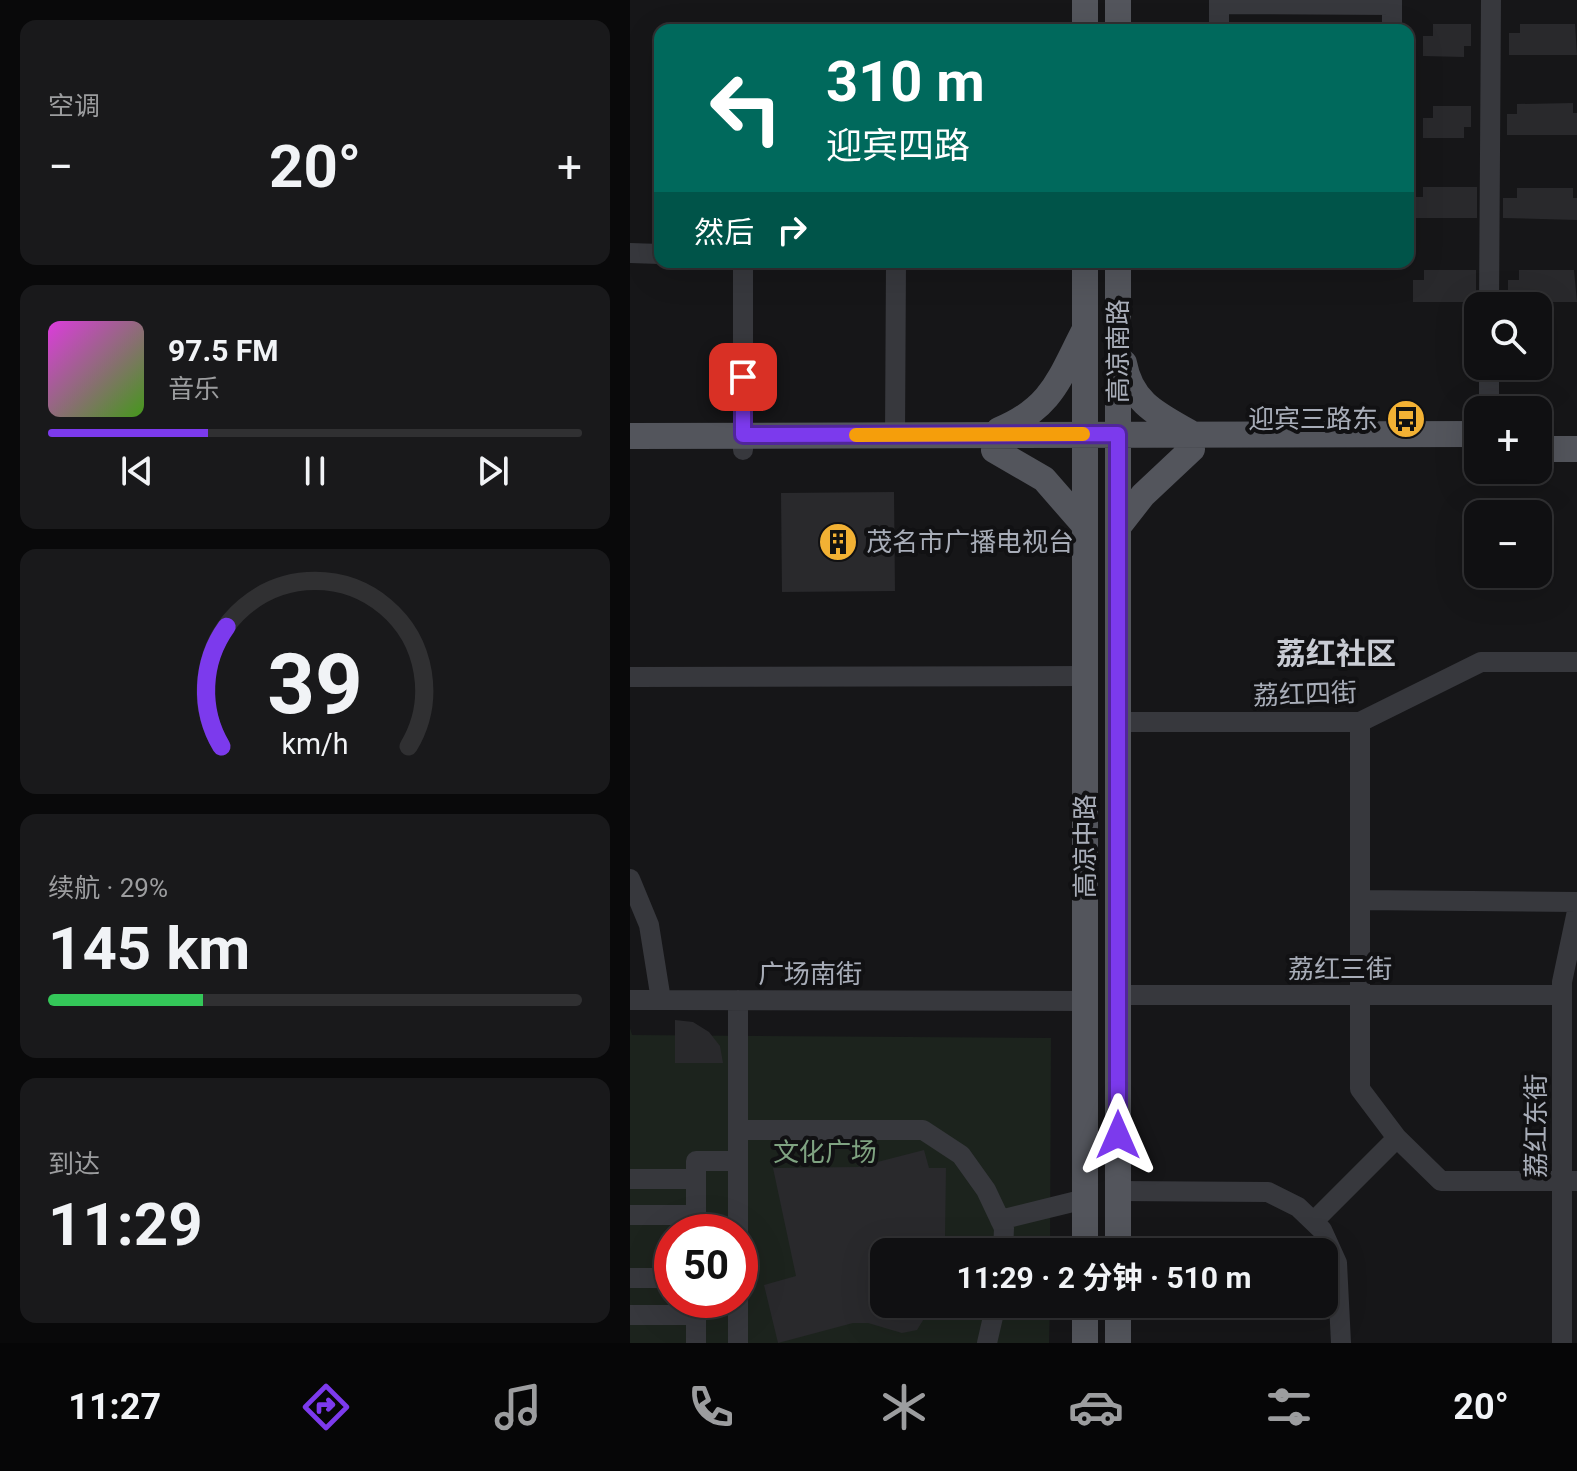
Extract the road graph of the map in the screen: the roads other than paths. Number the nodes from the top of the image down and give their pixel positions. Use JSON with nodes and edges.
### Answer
{"nodes":[{"id":1,"x":1085,"y":0,"type":"edge"},
{"id":2,"x":1118,"y":0,"type":"edge"},
{"id":3,"x":1491,"y":0,"type":"edge"},
{"id":4,"x":1219,"y":2,"type":"edge"},
{"id":5,"x":1392,"y":2,"type":"edge"},
{"id":6,"x":1085,"y":24,"type":"edge"},
{"id":7,"x":1118,"y":24,"type":"edge"},
{"id":8,"x":1219,"y":24,"type":"edge"},
{"id":9,"x":1392,"y":24,"type":"edge"},
{"id":10,"x":630,"y":253,"type":"edge"},
{"id":11,"x":654,"y":254,"type":"edge"},
{"id":12,"x":743,"y":268,"type":"edge"},
{"id":13,"x":896,"y":268,"type":"edge"},
{"id":14,"x":1085,"y":268,"type":"edge"},
{"id":15,"x":1118,"y":268,"type":"edge"},
{"id":16,"x":1489,"y":292,"type":"edge"},
{"id":17,"x":1085,"y":327,"type":"junction"},
{"id":18,"x":1118,"y":330,"type":"junction"},
{"id":19,"x":1464,"y":434,"type":"edge"},
{"id":20,"x":1552,"y":434,"type":"edge"},
{"id":21,"x":1577,"y":434,"type":"edge"},
{"id":22,"x":895,"y":435,"type":"junction"},
{"id":23,"x":630,"y":436,"type":"edge"},
{"id":24,"x":1101,"y":440,"type":"junction"},
{"id":25,"x":992,"y":442,"type":"junction"},
{"id":26,"x":1192,"y":442,"type":"junction"},
{"id":27,"x":743,"y":443,"type":"junction"},
{"id":28,"x":1464,"y":449,"type":"edge"},
{"id":29,"x":1552,"y":449,"type":"edge"},
{"id":30,"x":1577,"y":449,"type":"edge"},
{"id":31,"x":630,"y":451,"type":"edge"},
{"id":32,"x":1085,"y":526,"type":"junction"},
{"id":33,"x":1118,"y":527,"type":"junction"},
{"id":34,"x":1085,"y":631,"type":"junction"},
{"id":35,"x":1118,"y":631,"type":"junction"},
{"id":36,"x":1577,"y":662,"type":"edge"},
{"id":37,"x":1085,"y":676,"type":"junction"},
{"id":38,"x":630,"y":677,"type":"edge"},
{"id":39,"x":1118,"y":722,"type":"junction"},
{"id":40,"x":1360,"y":722,"type":"junction"},
{"id":41,"x":630,"y":879,"type":"edge"},
{"id":42,"x":1360,"y":900,"type":"junction"},
{"id":43,"x":1577,"y":902,"type":"edge"},
{"id":44,"x":1577,"y":911,"type":"edge"},
{"id":45,"x":1118,"y":995,"type":"junction"},
{"id":46,"x":1360,"y":995,"type":"junction"},
{"id":47,"x":1562,"y":995,"type":"junction"},
{"id":48,"x":630,"y":1000,"type":"edge"},
{"id":49,"x":661,"y":1000,"type":"junction"},
{"id":50,"x":738,"y":1000,"type":"junction"},
{"id":51,"x":1085,"y":1001,"type":"junction"},
{"id":52,"x":1569,"y":1030,"type":"edge"},
{"id":53,"x":1569,"y":1107,"type":"edge"},
{"id":54,"x":738,"y":1130,"type":"junction"},
{"id":55,"x":1397,"y":1138,"type":"junction"},
{"id":56,"x":738,"y":1161,"type":"junction"},
{"id":57,"x":630,"y":1179,"type":"edge"},
{"id":58,"x":696,"y":1179,"type":"junction"},
{"id":59,"x":1569,"y":1181,"type":"edge"},
{"id":60,"x":1118,"y":1191,"type":"junction"},
{"id":61,"x":1085,"y":1199,"type":"junction"},
{"id":62,"x":696,"y":1214,"type":"edge"},
{"id":63,"x":738,"y":1214,"type":"edge"},
{"id":64,"x":630,"y":1215,"type":"edge"},
{"id":65,"x":654,"y":1218,"type":"edge"},
{"id":66,"x":1000,"y":1220,"type":"junction"},
{"id":67,"x":1314,"y":1221,"type":"junction"},
{"id":68,"x":1004,"y":1238,"type":"edge"},
{"id":69,"x":1085,"y":1238,"type":"edge"},
{"id":70,"x":1118,"y":1238,"type":"edge"},
{"id":71,"x":1569,"y":1238,"type":"edge"},
{"id":72,"x":630,"y":1278,"type":"edge"},
{"id":73,"x":654,"y":1278,"type":"edge"},
{"id":74,"x":1569,"y":1284,"type":"edge"},
{"id":75,"x":654,"y":1312,"type":"edge"},
{"id":76,"x":630,"y":1315,"type":"edge"},
{"id":77,"x":696,"y":1318,"type":"edge"},
{"id":78,"x":738,"y":1318,"type":"edge"},
{"id":79,"x":993,"y":1318,"type":"edge"},
{"id":80,"x":1085,"y":1324,"type":"edge"},
{"id":81,"x":1118,"y":1324,"type":"edge"},
{"id":82,"x":1567,"y":1330,"type":"edge"},
{"id":83,"x":696,"y":1343,"type":"edge"},
{"id":84,"x":738,"y":1343,"type":"edge"},
{"id":85,"x":987,"y":1343,"type":"edge"},
{"id":86,"x":1341,"y":1343,"type":"edge"}],
"edges":[{"from":1,"to":6,"type":"main road"},
{"from":2,"to":7,"type":"main road"},
{"from":3,"to":16,"type":"street"},
{"from":4,"to":5,"type":"street"},
{"from":4,"to":8,"type":"street"},
{"from":5,"to":9,"type":"street"},
{"from":10,"to":11,"type":"street"},
{"from":12,"to":27,"type":"street"},
{"from":13,"to":22,"type":"street"},
{"from":14,"to":17,"type":"main road","name":"高凉南路"},
{"from":15,"to":18,"type":"main road","name":"高凉南路"},
{"from":17,"to":24,"type":"main road","name":"高凉南路"},
{"from":17,"to":25,"type":"main road"},
{"from":18,"to":24,"type":"main road","name":"高凉南路"},
{"from":18,"to":26,"type":"main road"},
{"from":19,"to":26,"type":"main road"},
{"from":20,"to":21,"type":"main road"},
{"from":22,"to":25,"type":"main road"},
{"from":22,"to":27,"type":"main road"},
{"from":23,"to":27,"type":"main road"},
{"from":24,"to":25,"type":"main road"},
{"from":24,"to":26,"type":"main road"},
{"from":24,"to":32,"type":"main road","name":"高凉中路"},
{"from":24,"to":33,"type":"main road","name":"高凉中路"},
{"from":25,"to":27,"type":"main road"},
{"from":25,"to":32,"type":"main road"},
{"from":26,"to":28,"type":"main road"},
{"from":26,"to":33,"type":"main road"},
{"from":27,"to":31,"type":"main road"},
{"from":29,"to":30,"type":"main road"},
{"from":32,"to":34,"type":"main road","name":"高凉中路"},
{"from":33,"to":35,"type":"main road","name":"高凉中路"},
{"from":34,"to":35,"type":"main road"},
{"from":34,"to":37,"type":"main road","name":"高凉中路"},
{"from":35,"to":39,"type":"main road","name":"高凉中路"},
{"from":36,"to":40,"type":"street","name":"荔红四街"},
{"from":37,"to":38,"type":"street"},
{"from":37,"to":51,"type":"main road","name":"高凉中路"},
{"from":39,"to":40,"type":"street","name":"荔红四街"},
{"from":39,"to":45,"type":"main road","name":"高凉中路"},
{"from":40,"to":42,"type":"street"},
{"from":41,"to":49,"type":"street"},
{"from":42,"to":43,"type":"street"},
{"from":42,"to":46,"type":"street"},
{"from":44,"to":47,"type":"street","name":"荔红东街"},
{"from":45,"to":46,"type":"street","name":"荔红三街"},
{"from":45,"to":60,"type":"main road","name":"高凉中路"},
{"from":46,"to":47,"type":"street","name":"荔红三街"},
{"from":46,"to":55,"type":"street"},
{"from":47,"to":52,"type":"street","name":"荔红东街"},
{"from":48,"to":49,"type":"street","name":"广场南街"},
{"from":49,"to":50,"type":"street","name":"广场南街"},
{"from":50,"to":51,"type":"street","name":"广场南街"},
{"from":50,"to":54,"type":"street"},
{"from":51,"to":61,"type":"main road","name":"高凉中路"},
{"from":52,"to":53,"type":"street","name":"荔红东街"},
{"from":53,"to":59,"type":"street","name":"荔红东街"},
{"from":54,"to":56,"type":"street"},
{"from":54,"to":66,"type":"street"},
{"from":55,"to":59,"type":"street"},
{"from":55,"to":67,"type":"street"},
{"from":56,"to":58,"type":"street"},
{"from":56,"to":63,"type":"street"},
{"from":57,"to":58,"type":"street"},
{"from":58,"to":62,"type":"street"},
{"from":59,"to":71,"type":"street","name":"荔红东街"},
{"from":60,"to":67,"type":"street"},
{"from":60,"to":70,"type":"main road","name":"高凉中路"},
{"from":61,"to":66,"type":"street"},
{"from":61,"to":69,"type":"main road","name":"高凉中路"},
{"from":64,"to":65,"type":"street"},
{"from":66,"to":68,"type":"street"},
{"from":67,"to":86,"type":"street"},
{"from":71,"to":74,"type":"street","name":"荔红东街"},
{"from":72,"to":73,"type":"street"},
{"from":74,"to":82,"type":"street","name":"荔红东街"},
{"from":75,"to":76,"type":"street"},
{"from":77,"to":83,"type":"street"},
{"from":78,"to":84,"type":"street"},
{"from":79,"to":85,"type":"street"},
{"from":80,"to":81,"type":"main road"}]}
